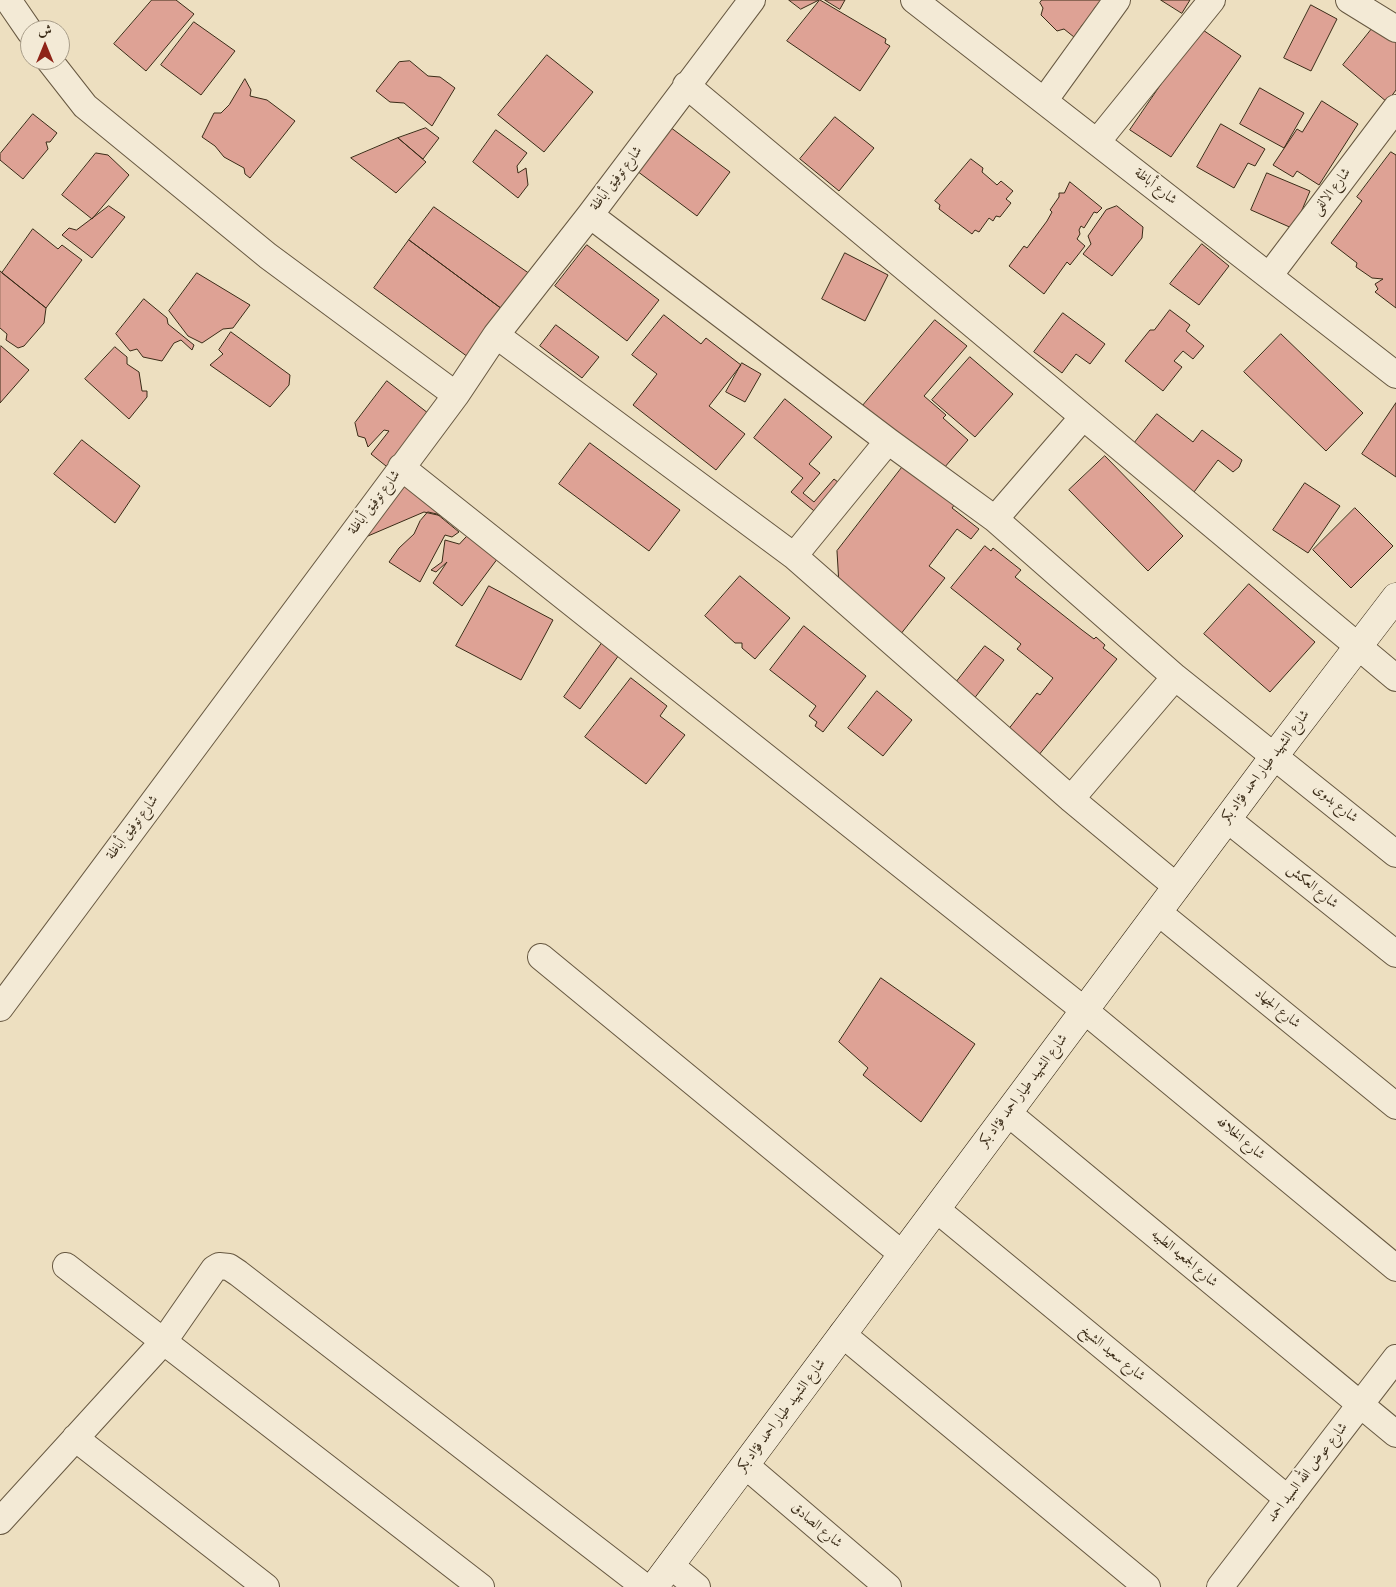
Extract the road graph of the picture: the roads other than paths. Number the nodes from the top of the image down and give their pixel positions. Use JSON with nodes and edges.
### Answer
{"nodes":[{"id":1,"x":8,"y":0,"type":"edge"},
{"id":2,"x":752,"y":0,"type":"edge"},
{"id":3,"x":914,"y":0,"type":"edge"},
{"id":4,"x":1116,"y":0,"type":"edge"},
{"id":5,"x":1212,"y":0,"type":"edge"},
{"id":6,"x":1349,"y":0,"type":"edge"},
{"id":7,"x":22,"y":20,"type":"edge"},
{"id":8,"x":1396,"y":29,"type":"edge"},
{"id":9,"x":57,"y":70,"type":"edge"},
{"id":10,"x":686,"y":86,"type":"junction"},
{"id":11,"x":1044,"y":101,"type":"junction"},
{"id":12,"x":1396,"y":108,"type":"edge"},
{"id":13,"x":1097,"y":142,"type":"junction"},
{"id":14,"x":590,"y":215,"type":"junction"},
{"id":15,"x":1269,"y":276,"type":"junction"},
{"id":16,"x":496,"y":335,"type":"junction"},
{"id":17,"x":1396,"y":375,"type":"edge"},
{"id":18,"x":456,"y":396,"type":"junction"},
{"id":19,"x":1083,"y":416,"type":"junction"},
{"id":20,"x":888,"y":441,"type":"junction"},
{"id":21,"x":401,"y":467,"type":"junction"},
{"id":22,"x":995,"y":519,"type":"junction"},
{"id":23,"x":794,"y":556,"type":"junction"},
{"id":24,"x":1396,"y":597,"type":"edge"},
{"id":25,"x":1358,"y":646,"type":"junction"},
{"id":26,"x":1175,"y":677,"type":"junction"},
{"id":27,"x":1396,"y":678,"type":"edge"},
{"id":28,"x":1275,"y":755,"type":"junction"},
{"id":29,"x":1071,"y":799,"type":"junction"},
{"id":30,"x":1227,"y":819,"type":"junction"},
{"id":31,"x":1396,"y":854,"type":"edge"},
{"id":32,"x":1176,"y":887,"type":"junction"},
{"id":33,"x":1158,"y":912,"type":"junction"},
{"id":34,"x":1396,"y":954,"type":"edge"},
{"id":35,"x":541,"y":957,"type":"dead end"},
{"id":36,"x":0,"y":1008,"type":"edge"},
{"id":37,"x":1084,"y":1010,"type":"junction"},
{"id":38,"x":1396,"y":1106,"type":"edge"},
{"id":39,"x":1008,"y":1113,"type":"junction"},
{"id":40,"x":936,"y":1209,"type":"junction"},
{"id":41,"x":902,"y":1254,"type":"junction"},
{"id":42,"x":66,"y":1266,"type":"dead end"},
{"id":43,"x":1396,"y":1268,"type":"edge"},
{"id":44,"x":842,"y":1334,"type":"junction"},
{"id":45,"x":164,"y":1340,"type":"junction"},
{"id":46,"x":1396,"y":1358,"type":"edge"},
{"id":47,"x":1360,"y":1405,"type":"junction"},
{"id":48,"x":1396,"y":1434,"type":"edge"},
{"id":49,"x":75,"y":1438,"type":"junction"},
{"id":50,"x":745,"y":1465,"type":"junction"},
{"id":51,"x":1288,"y":1499,"type":"junction"},
{"id":52,"x":0,"y":1521,"type":"edge"},
{"id":53,"x":670,"y":1565,"type":"junction"},
{"id":54,"x":266,"y":1587,"type":"edge"},
{"id":55,"x":481,"y":1587,"type":"edge"},
{"id":56,"x":645,"y":1587,"type":"edge"},
{"id":57,"x":654,"y":1587,"type":"edge"},
{"id":58,"x":697,"y":1587,"type":"edge"},
{"id":59,"x":888,"y":1587,"type":"edge"},
{"id":60,"x":1147,"y":1587,"type":"edge"},
{"id":61,"x":1220,"y":1587,"type":"edge"}],
"edges":[{"from":1,"to":7,"type":"street"},
{"from":2,"to":10,"type":"street","name":"شارع توفيق أباظة"},
{"from":3,"to":11,"type":"street","name":"شارع أباظة"},
{"from":4,"to":11,"type":"street"},
{"from":5,"to":13,"type":"street"},
{"from":6,"to":8,"type":"street"},
{"from":9,"to":18,"type":"street"},
{"from":10,"to":14,"type":"street","name":"شارع توفيق أباظة"},
{"from":10,"to":19,"type":"street"},
{"from":11,"to":13,"type":"street","name":"شارع أباظة"},
{"from":12,"to":15,"type":"street","name":"شارع الالفى"},
{"from":13,"to":15,"type":"street","name":"شارع أباظة"},
{"from":14,"to":16,"type":"street","name":"شارع توفيق أباظة"},
{"from":14,"to":20,"type":"street","name":"شارع بدوى"},
{"from":15,"to":17,"type":"street","name":"شارع أباظة"},
{"from":16,"to":18,"type":"street","name":"شارع توفيق أباظة"},
{"from":16,"to":23,"type":"street"},
{"from":18,"to":21,"type":"street","name":"شارع توفيق أباظة"},
{"from":19,"to":22,"type":"street"},
{"from":19,"to":25,"type":"street"},
{"from":20,"to":22,"type":"street","name":"شارع بدوى"},
{"from":20,"to":23,"type":"street"},
{"from":21,"to":36,"type":"street","name":"شارع توفيق أباظة"},
{"from":21,"to":37,"type":"street","name":"شارع الخلافه"},
{"from":22,"to":26,"type":"street","name":"شارع بدوى"},
{"from":23,"to":29,"type":"street"},
{"from":24,"to":25,"type":"street","name":"شارع الشهيد طيار احمد فؤاد بكر"},
{"from":25,"to":27,"type":"street"},
{"from":25,"to":28,"type":"street","name":"شارع الشهيد طيار احمد فؤاد بكر"},
{"from":26,"to":28,"type":"street","name":"شارع بدوى"},
{"from":26,"to":29,"type":"street"},
{"from":28,"to":30,"type":"street","name":"شارع الشهيد طيار احمد فؤاد بكر"},
{"from":28,"to":31,"type":"street","name":"شارع بدوى"},
{"from":29,"to":32,"type":"street"},
{"from":30,"to":32,"type":"street","name":"شارع الشهيد طيار احمد فؤاد بكر"},
{"from":30,"to":34,"type":"street","name":"شارع العكش"},
{"from":32,"to":33,"type":"street","name":"شارع الشهيد طيار احمد فؤاد بكر"},
{"from":33,"to":37,"type":"street","name":"شارع الشهيد طيار احمد فؤاد بكر"},
{"from":33,"to":38,"type":"street","name":"شارع الجهاد"},
{"from":35,"to":41,"type":"street"},
{"from":37,"to":39,"type":"street","name":"شارع الشهيد طيار احمد فؤاد بكر"},
{"from":37,"to":43,"type":"street","name":"شارع الخلافه"},
{"from":39,"to":40,"type":"street","name":"شارع الشهيد طيار احمد فؤاد بكر"},
{"from":39,"to":47,"type":"street","name":"شارع الجمعيه الطبيه"},
{"from":40,"to":41,"type":"street","name":"شارع الشهيد طيار احمد فؤاد بكر"},
{"from":40,"to":51,"type":"street","name":"شارع سعيد الشيخ"},
{"from":41,"to":44,"type":"street","name":"شارع الشهيد طيار احمد فؤاد بكر"},
{"from":42,"to":45,"type":"street"},
{"from":44,"to":50,"type":"street","name":"شارع الشهيد طيار احمد فؤاد بكر"},
{"from":44,"to":60,"type":"street"},
{"from":45,"to":49,"type":"street"},
{"from":45,"to":55,"type":"street"},
{"from":45,"to":56,"type":"street"},
{"from":46,"to":47,"type":"street","name":"شارع عوض الله السيد احمد"},
{"from":47,"to":48,"type":"street","name":"شارع الجمعيه الطبيه"},
{"from":47,"to":51,"type":"street","name":"شارع عوض الله السيد احمد"},
{"from":49,"to":52,"type":"street"},
{"from":49,"to":54,"type":"street"},
{"from":50,"to":53,"type":"street","name":"شارع الشهيد طيار احمد فؤاد بكر"},
{"from":50,"to":59,"type":"street","name":"شارع الصادق"},
{"from":51,"to":61,"type":"street","name":"شارع عوض الله السيد احمد"},
{"from":53,"to":57,"type":"street","name":"شارع الشهيد طيار احمد فؤاد بكر"},
{"from":53,"to":58,"type":"street"}]}
